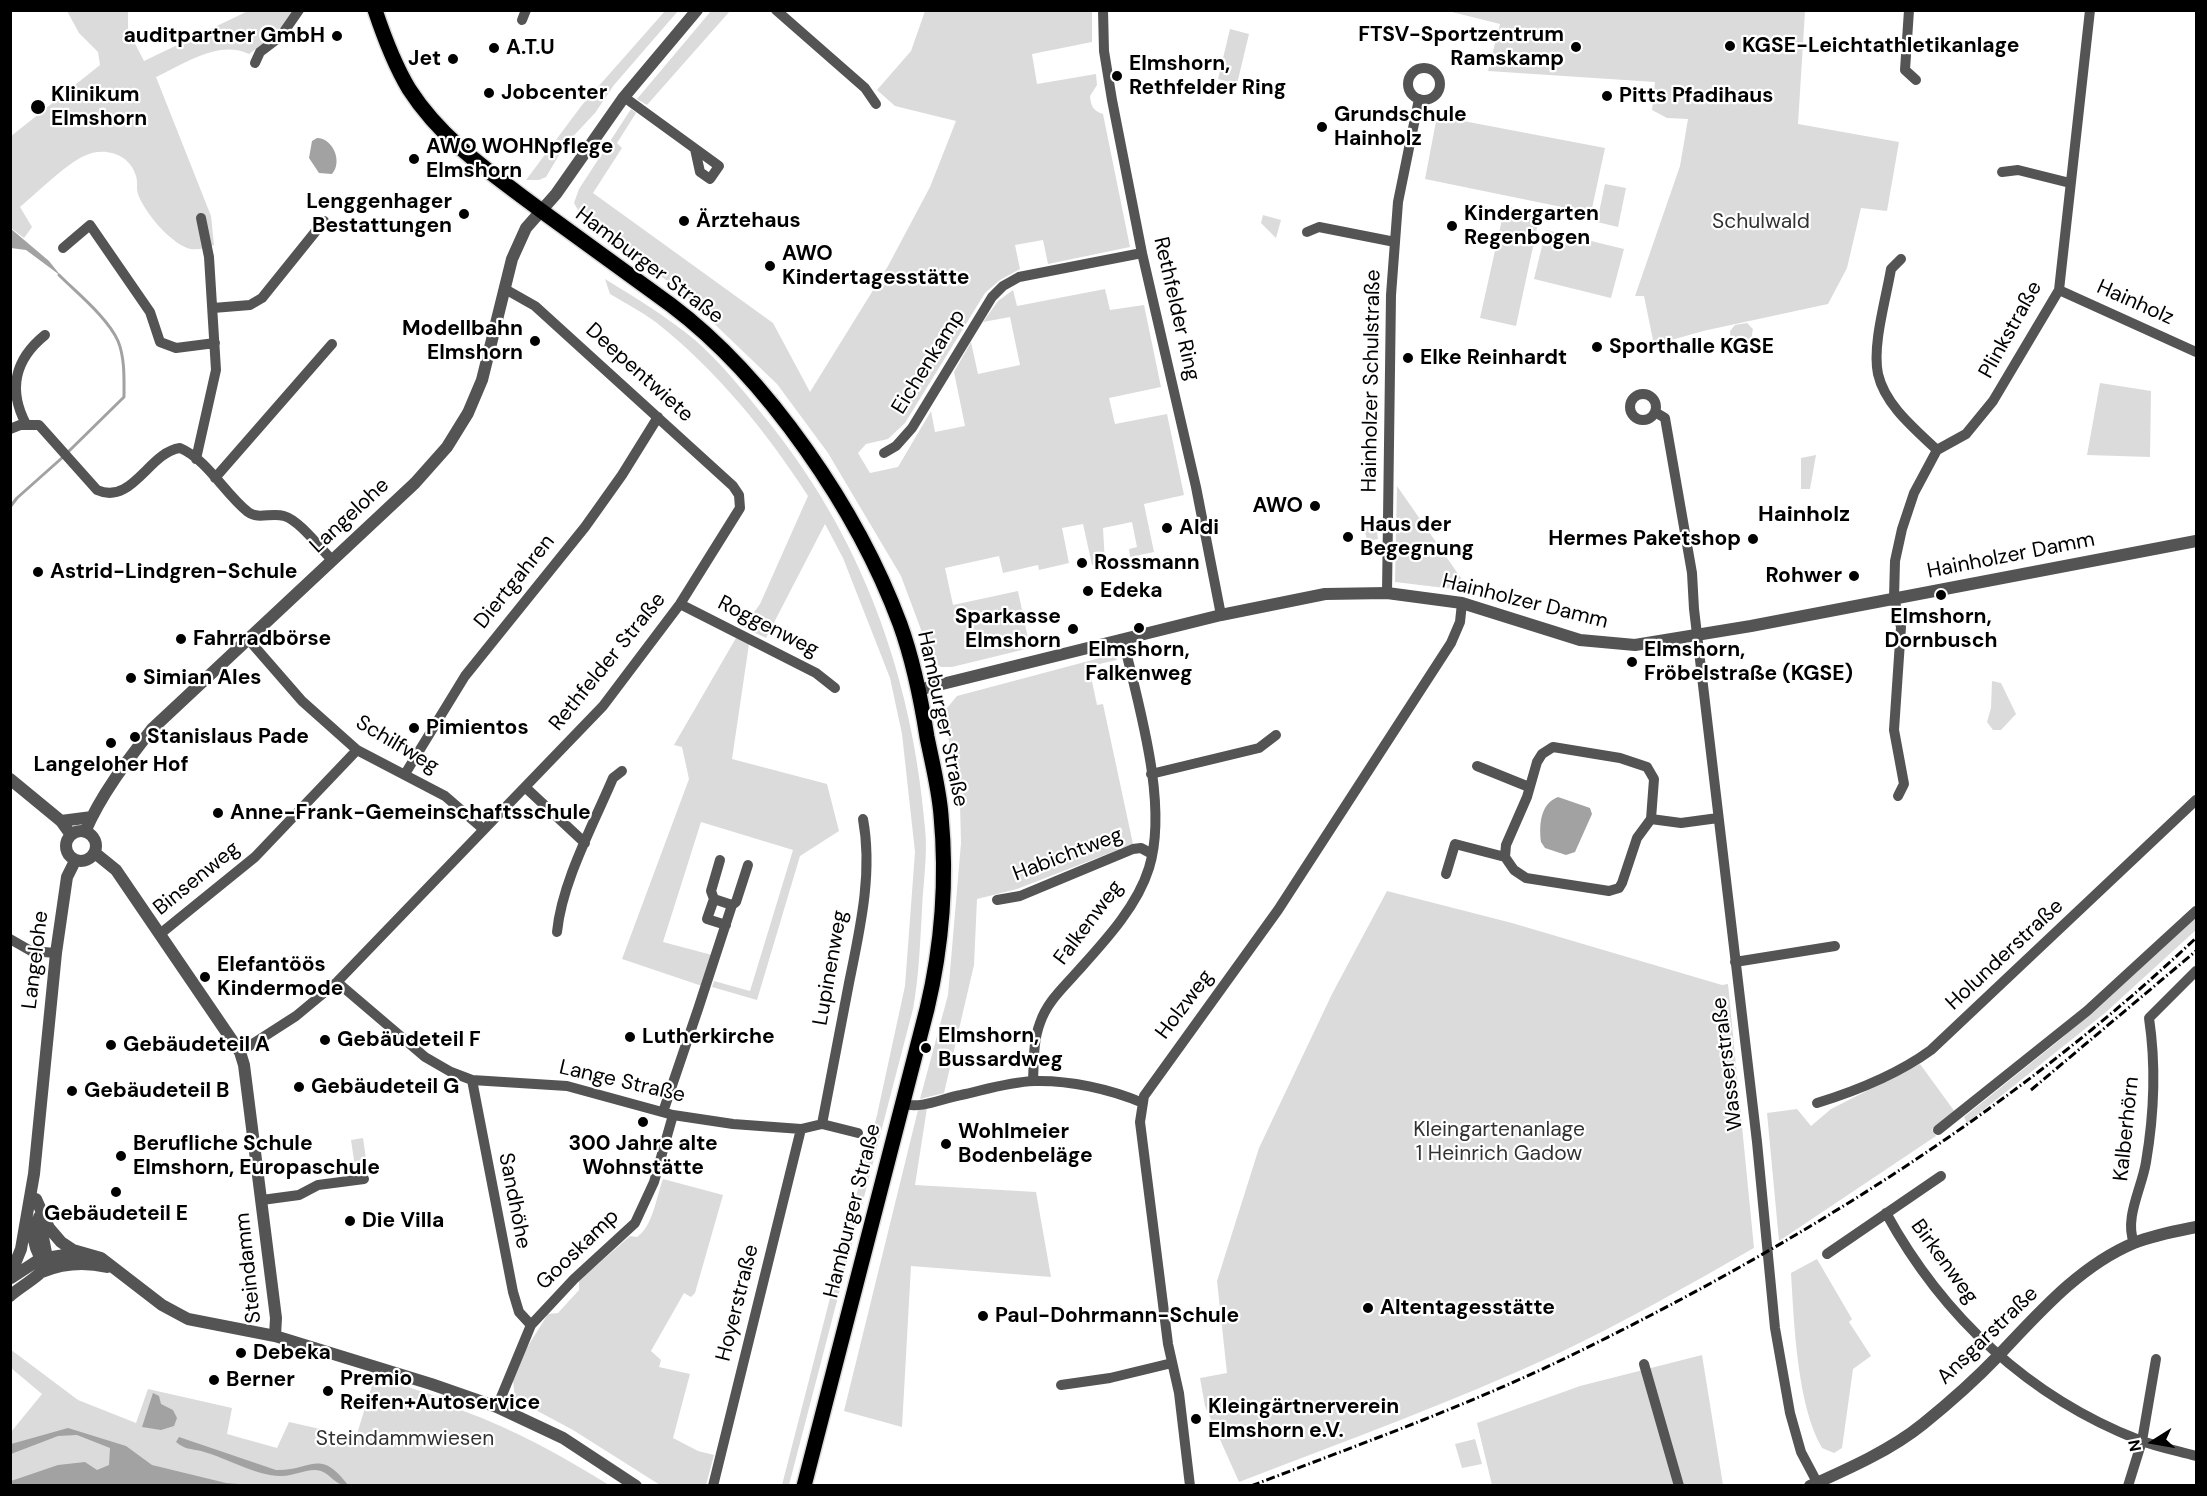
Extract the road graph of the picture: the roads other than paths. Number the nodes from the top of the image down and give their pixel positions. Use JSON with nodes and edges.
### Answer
{"nodes":[{"id":1,"x":299,"y":10,"type":"edge"},
{"id":2,"x":375,"y":10,"type":"edge"},
{"id":3,"x":697,"y":10,"type":"edge"},
{"id":4,"x":776,"y":10,"type":"edge"},
{"id":5,"x":1103,"y":10,"type":"edge"},
{"id":6,"x":1909,"y":10,"type":"edge"},
{"id":7,"x":2090,"y":10,"type":"edge"},
{"id":8,"x":255,"y":63,"type":"dead end"},
{"id":9,"x":1916,"y":80,"type":"dead end"},
{"id":10,"x":624,"y":97,"type":"junction"},
{"id":11,"x":1419,"y":99,"type":"dead end"},
{"id":12,"x":876,"y":104,"type":"dead end"},
{"id":13,"x":695,"y":149,"type":"dead end"},
{"id":14,"x":2002,"y":172,"type":"dead end"},
{"id":15,"x":2070,"y":183,"type":"junction"},
{"id":16,"x":542,"y":211,"type":"junction"},
{"id":17,"x":201,"y":218,"type":"dead end"},
{"id":18,"x":324,"y":221,"type":"dead end"},
{"id":19,"x":1307,"y":232,"type":"dead end"},
{"id":20,"x":1395,"y":242,"type":"junction"},
{"id":21,"x":63,"y":248,"type":"dead end"},
{"id":22,"x":1142,"y":253,"type":"junction"},
{"id":23,"x":1901,"y":259,"type":"dead end"},
{"id":24,"x":504,"y":289,"type":"junction"},
{"id":25,"x":2059,"y":290,"type":"junction"},
{"id":26,"x":213,"y":308,"type":"junction"},
{"id":27,"x":45,"y":335,"type":"dead end"},
{"id":28,"x":215,"y":343,"type":"junction"},
{"id":29,"x":332,"y":344,"type":"dead end"},
{"id":30,"x":2196,"y":352,"type":"edge"},
{"id":31,"x":1655,"y":412,"type":"dead end"},
{"id":32,"x":658,"y":417,"type":"junction"},
{"id":33,"x":26,"y":424,"type":"junction"},
{"id":34,"x":10,"y":429,"type":"edge"},
{"id":35,"x":1937,"y":450,"type":"junction"},
{"id":36,"x":884,"y":453,"type":"dead end"},
{"id":37,"x":196,"y":459,"type":"junction"},
{"id":38,"x":215,"y":478,"type":"junction"},
{"id":39,"x":739,"y":495,"type":"joint"},
{"id":40,"x":2196,"y":541,"type":"edge"},
{"id":41,"x":332,"y":560,"type":"junction"},
{"id":42,"x":1387,"y":593,"type":"junction"},
{"id":43,"x":1894,"y":598,"type":"junction"},
{"id":44,"x":1462,"y":603,"type":"junction"},
{"id":45,"x":680,"y":604,"type":"junction"},
{"id":46,"x":1221,"y":615,"type":"junction"},
{"id":47,"x":1697,"y":636,"type":"junction"},
{"id":48,"x":248,"y":639,"type":"junction"},
{"id":49,"x":1123,"y":639,"type":"junction"},
{"id":50,"x":835,"y":688,"type":"dead end"},
{"id":51,"x":918,"y":690,"type":"junction"},
{"id":52,"x":1276,"y":735,"type":"dead end"},
{"id":53,"x":357,"y":750,"type":"junction"},
{"id":54,"x":1477,"y":766,"type":"dead end"},
{"id":55,"x":622,"y":771,"type":"dead end"},
{"id":56,"x":405,"y":774,"type":"junction"},
{"id":57,"x":1151,"y":774,"type":"junction"},
{"id":58,"x":10,"y":779,"type":"edge"},
{"id":59,"x":525,"y":787,"type":"junction"},
{"id":60,"x":1529,"y":787,"type":"junction"},
{"id":61,"x":1898,"y":796,"type":"dead end"},
{"id":62,"x":2196,"y":800,"type":"edge"},
{"id":63,"x":92,"y":817,"type":"junction"},
{"id":64,"x":1718,"y":818,"type":"junction"},
{"id":65,"x":863,"y":819,"type":"dead end"},
{"id":66,"x":1651,"y":819,"type":"junction"},
{"id":67,"x":61,"y":821,"type":"junction"},
{"id":68,"x":482,"y":828,"type":"junction"},
{"id":69,"x":86,"y":832,"type":"junction"},
{"id":70,"x":71,"y":835,"type":"junction"},
{"id":71,"x":585,"y":843,"type":"junction"},
{"id":72,"x":95,"y":853,"type":"junction"},
{"id":73,"x":1152,"y":854,"type":"junction"},
{"id":74,"x":1504,"y":857,"type":"junction"},
{"id":75,"x":720,"y":860,"type":"dead end"},
{"id":76,"x":75,"y":861,"type":"junction"},
{"id":77,"x":748,"y":865,"type":"dead end"},
{"id":78,"x":1446,"y":873,"type":"dead end"},
{"id":79,"x":714,"y":899,"type":"junction"},
{"id":80,"x":997,"y":900,"type":"dead end"},
{"id":81,"x":732,"y":904,"type":"junction"},
{"id":82,"x":2196,"y":911,"type":"edge"},
{"id":83,"x":726,"y":925,"type":"junction"},
{"id":84,"x":557,"y":932,"type":"dead end"},
{"id":85,"x":160,"y":934,"type":"junction"},
{"id":86,"x":10,"y":939,"type":"edge"},
{"id":87,"x":1834,"y":946,"type":"dead end"},
{"id":88,"x":56,"y":953,"type":"junction"},
{"id":89,"x":1735,"y":962,"type":"junction"},
{"id":90,"x":2196,"y":971,"type":"edge"},
{"id":91,"x":337,"y":982,"type":"junction"},
{"id":92,"x":240,"y":1052,"type":"junction"},
{"id":93,"x":472,"y":1080,"type":"junction"},
{"id":94,"x":1033,"y":1081,"type":"junction"},
{"id":95,"x":1817,"y":1102,"type":"dead end"},
{"id":96,"x":1143,"y":1103,"type":"junction"},
{"id":97,"x":902,"y":1104,"type":"junction"},
{"id":98,"x":668,"y":1113,"type":"junction"},
{"id":99,"x":822,"y":1124,"type":"junction"},
{"id":100,"x":801,"y":1130,"type":"junction"},
{"id":101,"x":1938,"y":1130,"type":"dead end"},
{"id":102,"x":858,"y":1133,"type":"dead end"},
{"id":103,"x":1941,"y":1176,"type":"dead end"},
{"id":104,"x":364,"y":1179,"type":"dead end"},
{"id":105,"x":262,"y":1200,"type":"junction"},
{"id":106,"x":32,"y":1202,"type":"junction"},
{"id":107,"x":1886,"y":1214,"type":"junction"},
{"id":108,"x":2196,"y":1227,"type":"edge"},
{"id":109,"x":2134,"y":1243,"type":"junction"},
{"id":110,"x":81,"y":1253,"type":"junction"},
{"id":111,"x":1827,"y":1254,"type":"dead end"},
{"id":112,"x":46,"y":1264,"type":"junction"},
{"id":113,"x":114,"y":1268,"type":"junction"},
{"id":114,"x":10,"y":1277,"type":"edge"},
{"id":115,"x":10,"y":1296,"type":"edge"},
{"id":116,"x":531,"y":1324,"type":"junction"},
{"id":117,"x":275,"y":1336,"type":"junction"},
{"id":118,"x":1998,"y":1356,"type":"junction"},
{"id":119,"x":2156,"y":1359,"type":"dead end"},
{"id":120,"x":1172,"y":1363,"type":"junction"},
{"id":121,"x":1644,"y":1365,"type":"dead end"},
{"id":122,"x":1061,"y":1385,"type":"dead end"},
{"id":123,"x":497,"y":1407,"type":"junction"},
{"id":124,"x":2142,"y":1441,"type":"junction"},
{"id":125,"x":2196,"y":1456,"type":"edge"},
{"id":126,"x":1815,"y":1484,"type":"edge"},
{"id":127,"x":636,"y":1485,"type":"edge"},
{"id":128,"x":713,"y":1485,"type":"edge"},
{"id":129,"x":804,"y":1485,"type":"edge"},
{"id":130,"x":1190,"y":1485,"type":"edge"},
{"id":131,"x":1679,"y":1485,"type":"edge"},
{"id":132,"x":2128,"y":1485,"type":"edge"}],
"edges":[{"from":1,"to":8,"type":"street"},
{"from":2,"to":16,"type":"main road","name":"Hamburger Straße"},
{"from":3,"to":10,"type":"street","name":"Langelohe"},
{"from":4,"to":12,"type":"street"},
{"from":5,"to":22,"type":"street","name":"Rethfelder Ring"},
{"from":6,"to":9,"type":"street"},
{"from":7,"to":15,"type":"street","name":"Plinkstraße"},
{"from":10,"to":13,"type":"street"},
{"from":10,"to":16,"type":"street","name":"Langelohe"},
{"from":11,"to":20,"type":"street","name":"Hainholzer Schulstraße"},
{"from":14,"to":15,"type":"street"},
{"from":15,"to":25,"type":"street","name":"Plinkstraße"},
{"from":16,"to":24,"type":"street","name":"Langelohe"},
{"from":16,"to":51,"type":"main road","name":"Hamburger Straße"},
{"from":17,"to":26,"type":"street"},
{"from":18,"to":26,"type":"street"},
{"from":19,"to":20,"type":"street","name":"Hainholzer Schulstraße"},
{"from":20,"to":42,"type":"street","name":"Hainholzer Schulstraße"},
{"from":21,"to":28,"type":"street"},
{"from":22,"to":36,"type":"street","name":"Eichenkamp"},
{"from":22,"to":46,"type":"street","name":"Rethfelder Ring"},
{"from":23,"to":35,"type":"street"},
{"from":24,"to":32,"type":"street","name":"Deepentwiete"},
{"from":24,"to":41,"type":"street","name":"Langelohe"},
{"from":25,"to":30,"type":"street","name":"Hainholz"},
{"from":25,"to":35,"type":"street","name":"Plinkstraße"},
{"from":26,"to":28,"type":"street"},
{"from":27,"to":33,"type":"street"},
{"from":28,"to":37,"type":"street"},
{"from":29,"to":38,"type":"street"},
{"from":31,"to":47,"type":"street","name":"Wasserstraße"},
{"from":32,"to":39,"type":"street","name":"Deepentwiete"},
{"from":32,"to":56,"type":"street","name":"Diertgahren"},
{"from":33,"to":34,"type":"street"},
{"from":33,"to":37,"type":"street"},
{"from":35,"to":43,"type":"street"},
{"from":37,"to":38,"type":"street"},
{"from":38,"to":41,"type":"street"},
{"from":39,"to":45,"type":"street","name":"Rethfelder Straße"},
{"from":40,"to":43,"type":"street","name":"Hainholzer Damm"},
{"from":41,"to":48,"type":"street","name":"Langelohe"},
{"from":42,"to":44,"type":"street","name":"Hainholzer Damm"},
{"from":42,"to":46,"type":"street","name":"Hainholzer Damm"},
{"from":43,"to":47,"type":"street","name":"Hainholzer Damm"},
{"from":43,"to":61,"type":"street"},
{"from":44,"to":47,"type":"street","name":"Hainholzer Damm"},
{"from":44,"to":96,"type":"street","name":"Holzweg"},
{"from":45,"to":50,"type":"street","name":"Roggenweg"},
{"from":45,"to":59,"type":"street","name":"Rethfelder Straße"},
{"from":46,"to":49,"type":"street","name":"Hainholzer Damm"},
{"from":47,"to":64,"type":"street","name":"Wasserstraße"},
{"from":48,"to":53,"type":"street","name":"Schilfweg"},
{"from":48,"to":63,"type":"street","name":"Langelohe"},
{"from":49,"to":51,"type":"street","name":"Hainholzer Damm"},
{"from":49,"to":57,"type":"street","name":"Falkenweg"},
{"from":51,"to":97,"type":"main road","name":"Hamburger Straße"},
{"from":52,"to":57,"type":"street"},
{"from":53,"to":56,"type":"street","name":"Schilfweg"},
{"from":53,"to":85,"type":"street","name":"Binsenweg"},
{"from":54,"to":60,"type":"street"},
{"from":55,"to":71,"type":"street"},
{"from":56,"to":68,"type":"street","name":"Schilfweg"},
{"from":57,"to":73,"type":"street","name":"Falkenweg"},
{"from":58,"to":67,"type":"street"},
{"from":59,"to":68,"type":"street","name":"Rethfelder Straße"},
{"from":59,"to":71,"type":"street"},
{"from":60,"to":66,"type":"street"},
{"from":60,"to":74,"type":"street"},
{"from":62,"to":95,"type":"street","name":"Holunderstraße"},
{"from":63,"to":67,"type":"street"},
{"from":63,"to":69,"type":"street","name":"Langelohe"},
{"from":64,"to":66,"type":"street"},
{"from":64,"to":89,"type":"street","name":"Wasserstraße"},
{"from":65,"to":99,"type":"street","name":"Lupinenweg"},
{"from":66,"to":74,"type":"street"},
{"from":67,"to":70,"type":"street"},
{"from":68,"to":91,"type":"street","name":"Rethfelder Straße"},
{"from":69,"to":70,"type":"street"},
{"from":69,"to":72,"type":"street"},
{"from":70,"to":76,"type":"street"},
{"from":71,"to":84,"type":"street"},
{"from":72,"to":76,"type":"street"},
{"from":72,"to":85,"type":"street","name":"Steindamm"},
{"from":73,"to":80,"type":"street","name":"Habichtweg"},
{"from":73,"to":94,"type":"street","name":"Falkenweg"},
{"from":74,"to":78,"type":"street"},
{"from":75,"to":79,"type":"street"},
{"from":76,"to":88,"type":"street","name":"Langelohe"},
{"from":77,"to":81,"type":"street","name":"Gooskamp"},
{"from":79,"to":81,"type":"street"},
{"from":79,"to":83,"type":"street"},
{"from":81,"to":83,"type":"street","name":"Gooskamp"},
{"from":82,"to":101,"type":"street"},
{"from":83,"to":98,"type":"street","name":"Gooskamp"},
{"from":85,"to":92,"type":"street","name":"Steindamm"},
{"from":86,"to":88,"type":"street"},
{"from":87,"to":89,"type":"street"},
{"from":88,"to":106,"type":"street","name":"Langelohe"},
{"from":89,"to":126,"type":"street","name":"Wasserstraße"},
{"from":90,"to":109,"type":"street","name":"Kalberhörn"},
{"from":91,"to":92,"type":"street","name":"Rethfelder Straße"},
{"from":91,"to":93,"type":"street","name":"Lange Straße"},
{"from":92,"to":105,"type":"street","name":"Steindamm"},
{"from":93,"to":98,"type":"street","name":"Lange Straße"},
{"from":93,"to":116,"type":"street","name":"Sandhöhe"},
{"from":94,"to":96,"type":"street"},
{"from":94,"to":97,"type":"street"},
{"from":96,"to":120,"type":"street","name":"Holzweg"},
{"from":97,"to":129,"type":"main road","name":"Hamburger Straße"},
{"from":98,"to":100,"type":"street","name":"Lange Straße"},
{"from":98,"to":116,"type":"street","name":"Gooskamp"},
{"from":99,"to":100,"type":"street","name":"Lange Straße"},
{"from":99,"to":102,"type":"street","name":"Lange Straße"},
{"from":100,"to":128,"type":"street","name":"Hoyerstraße"},
{"from":103,"to":107,"type":"street"},
{"from":104,"to":105,"type":"street"},
{"from":105,"to":117,"type":"street","name":"Steindamm"},
{"from":106,"to":110,"type":"street"},
{"from":106,"to":112,"type":"street","name":"Langelohe"},
{"from":106,"to":114,"type":"street","name":"Langelohe"},
{"from":107,"to":111,"type":"street"},
{"from":107,"to":118,"type":"street","name":"Birkenweg"},
{"from":108,"to":109,"type":"street","name":"Ansgarstraße"},
{"from":109,"to":118,"type":"street","name":"Ansgarstraße"},
{"from":110,"to":112,"type":"street"},
{"from":110,"to":113,"type":"street"},
{"from":112,"to":113,"type":"street"},
{"from":112,"to":114,"type":"street"},
{"from":112,"to":115,"type":"street"},
{"from":113,"to":117,"type":"street"},
{"from":116,"to":123,"type":"street","name":"Gooskamp"},
{"from":117,"to":123,"type":"street","name":"Steindamm"},
{"from":118,"to":124,"type":"street","name":"Birkenweg"},
{"from":118,"to":126,"type":"street","name":"Ansgarstraße"},
{"from":119,"to":124,"type":"street"},
{"from":120,"to":122,"type":"street"},
{"from":120,"to":130,"type":"street","name":"Holzweg"},
{"from":121,"to":131,"type":"street"},
{"from":123,"to":127,"type":"street","name":"Steindamm"},
{"from":124,"to":125,"type":"street","name":"Birkenweg"},
{"from":124,"to":132,"type":"street"}]}
